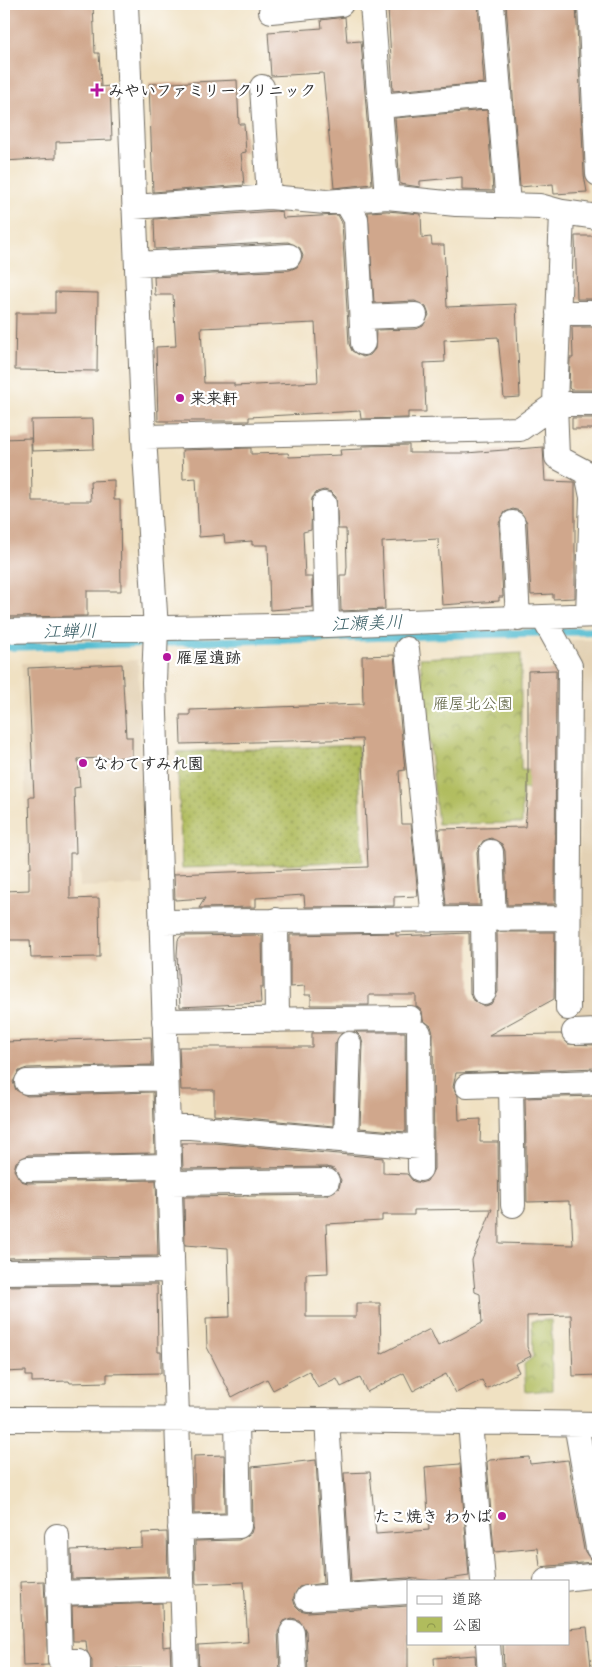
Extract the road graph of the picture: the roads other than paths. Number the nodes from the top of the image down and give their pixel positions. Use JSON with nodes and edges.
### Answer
{"nodes":[{"id":1,"x":126,"y":4,"type":"edge"},
{"id":2,"x":342,"y":4,"type":"edge"},
{"id":3,"x":372,"y":4,"type":"edge"},
{"id":4,"x":492,"y":4,"type":"edge"},
{"id":5,"x":590,"y":4,"type":"edge"},
{"id":6,"x":271,"y":11,"type":"dead end"},
{"id":7,"x":262,"y":87,"type":"dead end"},
{"id":8,"x":499,"y":95,"type":"junction"},
{"id":9,"x":380,"y":106,"type":"junction"},
{"id":10,"x":598,"y":174,"type":"edge"},
{"id":11,"x":269,"y":197,"type":"junction"},
{"id":12,"x":387,"y":198,"type":"junction"},
{"id":13,"x":345,"y":200,"type":"junction"},
{"id":14,"x":508,"y":205,"type":"junction"},
{"id":15,"x":134,"y":207,"type":"junction"},
{"id":16,"x":562,"y":212,"type":"junction"},
{"id":17,"x":598,"y":217,"type":"edge"},
{"id":18,"x":289,"y":256,"type":"dead end"},
{"id":19,"x":137,"y":264,"type":"junction"},
{"id":20,"x":558,"y":313,"type":"junction"},
{"id":21,"x":598,"y":313,"type":"edge"},
{"id":22,"x":415,"y":315,"type":"dead end"},
{"id":23,"x":362,"y":317,"type":"junction"},
{"id":24,"x":363,"y":343,"type":"dead end"},
{"id":25,"x":556,"y":404,"type":"junction"},
{"id":26,"x":598,"y":404,"type":"edge"},
{"id":27,"x":144,"y":437,"type":"junction"},
{"id":28,"x":324,"y":504,"type":"dead end"},
{"id":29,"x":512,"y":523,"type":"dead end"},
{"id":30,"x":593,"y":615,"type":"edge"},
{"id":31,"x":518,"y":619,"type":"junction"},
{"id":32,"x":544,"y":619,"type":"junction"},
{"id":33,"x":328,"y":625,"type":"junction"},
{"id":34,"x":156,"y":629,"type":"junction"},
{"id":35,"x":4,"y":631,"type":"edge"},
{"id":36,"x":407,"y":650,"type":"dead end"},
{"id":37,"x":491,"y":852,"type":"dead end"},
{"id":38,"x":488,"y":918,"type":"junction"},
{"id":39,"x":568,"y":918,"type":"junction"},
{"id":40,"x":434,"y":919,"type":"junction"},
{"id":41,"x":276,"y":920,"type":"junction"},
{"id":42,"x":161,"y":922,"type":"junction"},
{"id":43,"x":484,"y":992,"type":"dead end"},
{"id":44,"x":568,"y":1008,"type":"dead end"},
{"id":45,"x":277,"y":1020,"type":"junction"},
{"id":46,"x":164,"y":1021,"type":"junction"},
{"id":47,"x":574,"y":1032,"type":"dead end"},
{"id":48,"x":598,"y":1032,"type":"edge"},
{"id":49,"x":350,"y":1044,"type":"dead end"},
{"id":50,"x":166,"y":1078,"type":"junction"},
{"id":51,"x":27,"y":1082,"type":"dead end"},
{"id":52,"x":598,"y":1082,"type":"edge"},
{"id":53,"x":511,"y":1084,"type":"junction"},
{"id":54,"x":467,"y":1086,"type":"dead end"},
{"id":55,"x":167,"y":1125,"type":"junction"},
{"id":56,"x":346,"y":1140,"type":"junction"},
{"id":57,"x":28,"y":1169,"type":"dead end"},
{"id":58,"x":168,"y":1174,"type":"junction"},
{"id":59,"x":327,"y":1181,"type":"dead end"},
{"id":60,"x":513,"y":1205,"type":"dead end"},
{"id":61,"x":172,"y":1270,"type":"junction"},
{"id":62,"x":4,"y":1272,"type":"edge"},
{"id":63,"x":4,"y":1419,"type":"edge"},
{"id":64,"x":177,"y":1420,"type":"junction"},
{"id":65,"x":237,"y":1420,"type":"junction"},
{"id":66,"x":327,"y":1420,"type":"junction"},
{"id":67,"x":470,"y":1422,"type":"junction"},
{"id":68,"x":587,"y":1424,"type":"edge"},
{"id":69,"x":180,"y":1528,"type":"junction"},
{"id":70,"x":57,"y":1536,"type":"dead end"},
{"id":71,"x":598,"y":1548,"type":"edge"},
{"id":72,"x":598,"y":1575,"type":"edge"},
{"id":73,"x":483,"y":1580,"type":"edge"},
{"id":74,"x":555,"y":1580,"type":"edge"},
{"id":75,"x":182,"y":1589,"type":"junction"},
{"id":76,"x":407,"y":1592,"type":"edge"},
{"id":77,"x":58,"y":1594,"type":"junction"},
{"id":78,"x":338,"y":1596,"type":"junction"},
{"id":79,"x":307,"y":1598,"type":"dead end"},
{"id":80,"x":292,"y":1632,"type":"dead end"},
{"id":81,"x":488,"y":1644,"type":"edge"},
{"id":82,"x":78,"y":1673,"type":"edge"},
{"id":83,"x":185,"y":1673,"type":"edge"},
{"id":84,"x":294,"y":1673,"type":"edge"},
{"id":85,"x":490,"y":1673,"type":"edge"}],
"edges":[{"from":1,"to":15,"type":"street"},
{"from":2,"to":6,"type":"street"},
{"from":3,"to":9,"type":"street"},
{"from":4,"to":8,"type":"street"},
{"from":5,"to":10,"type":"street"},
{"from":7,"to":11,"type":"street"},
{"from":8,"to":9,"type":"street"},
{"from":8,"to":14,"type":"street"},
{"from":9,"to":12,"type":"street"},
{"from":11,"to":13,"type":"street"},
{"from":11,"to":15,"type":"street"},
{"from":12,"to":13,"type":"street"},
{"from":12,"to":14,"type":"street"},
{"from":13,"to":23,"type":"street"},
{"from":14,"to":16,"type":"street"},
{"from":15,"to":19,"type":"street"},
{"from":16,"to":17,"type":"street"},
{"from":16,"to":20,"type":"street"},
{"from":18,"to":19,"type":"street"},
{"from":19,"to":27,"type":"street"},
{"from":20,"to":21,"type":"street"},
{"from":20,"to":25,"type":"street"},
{"from":22,"to":23,"type":"street"},
{"from":23,"to":24,"type":"street"},
{"from":25,"to":26,"type":"street"},
{"from":25,"to":27,"type":"street"},
{"from":25,"to":30,"type":"street"},
{"from":27,"to":34,"type":"street"},
{"from":28,"to":33,"type":"street"},
{"from":29,"to":31,"type":"street"},
{"from":30,"to":32,"type":"street"},
{"from":31,"to":32,"type":"street"},
{"from":31,"to":33,"type":"street"},
{"from":32,"to":39,"type":"street"},
{"from":33,"to":34,"type":"street"},
{"from":34,"to":35,"type":"street"},
{"from":34,"to":42,"type":"street"},
{"from":36,"to":40,"type":"street"},
{"from":37,"to":38,"type":"street"},
{"from":38,"to":39,"type":"street"},
{"from":38,"to":40,"type":"street"},
{"from":38,"to":43,"type":"street"},
{"from":39,"to":44,"type":"street"},
{"from":40,"to":41,"type":"street"},
{"from":41,"to":42,"type":"street"},
{"from":41,"to":45,"type":"street"},
{"from":42,"to":46,"type":"street"},
{"from":45,"to":46,"type":"street"},
{"from":45,"to":56,"type":"street"},
{"from":46,"to":50,"type":"street"},
{"from":47,"to":48,"type":"street"},
{"from":49,"to":56,"type":"street"},
{"from":50,"to":51,"type":"street"},
{"from":50,"to":55,"type":"street"},
{"from":52,"to":53,"type":"street"},
{"from":53,"to":54,"type":"street"},
{"from":53,"to":60,"type":"street"},
{"from":55,"to":56,"type":"street"},
{"from":55,"to":58,"type":"street"},
{"from":57,"to":58,"type":"street"},
{"from":58,"to":59,"type":"street"},
{"from":58,"to":61,"type":"street"},
{"from":61,"to":62,"type":"street"},
{"from":61,"to":64,"type":"street"},
{"from":63,"to":64,"type":"street"},
{"from":64,"to":65,"type":"street"},
{"from":64,"to":69,"type":"street"},
{"from":65,"to":66,"type":"street"},
{"from":65,"to":69,"type":"street"},
{"from":66,"to":67,"type":"street"},
{"from":66,"to":78,"type":"street"},
{"from":67,"to":68,"type":"street"},
{"from":67,"to":73,"type":"street"},
{"from":68,"to":71,"type":"street"},
{"from":69,"to":75,"type":"street"},
{"from":70,"to":77,"type":"street"},
{"from":72,"to":74,"type":"street"},
{"from":75,"to":77,"type":"street"},
{"from":75,"to":83,"type":"street"},
{"from":76,"to":78,"type":"street"},
{"from":77,"to":82,"type":"street"},
{"from":78,"to":79,"type":"street"},
{"from":80,"to":84,"type":"street"},
{"from":81,"to":85,"type":"street"}]}
